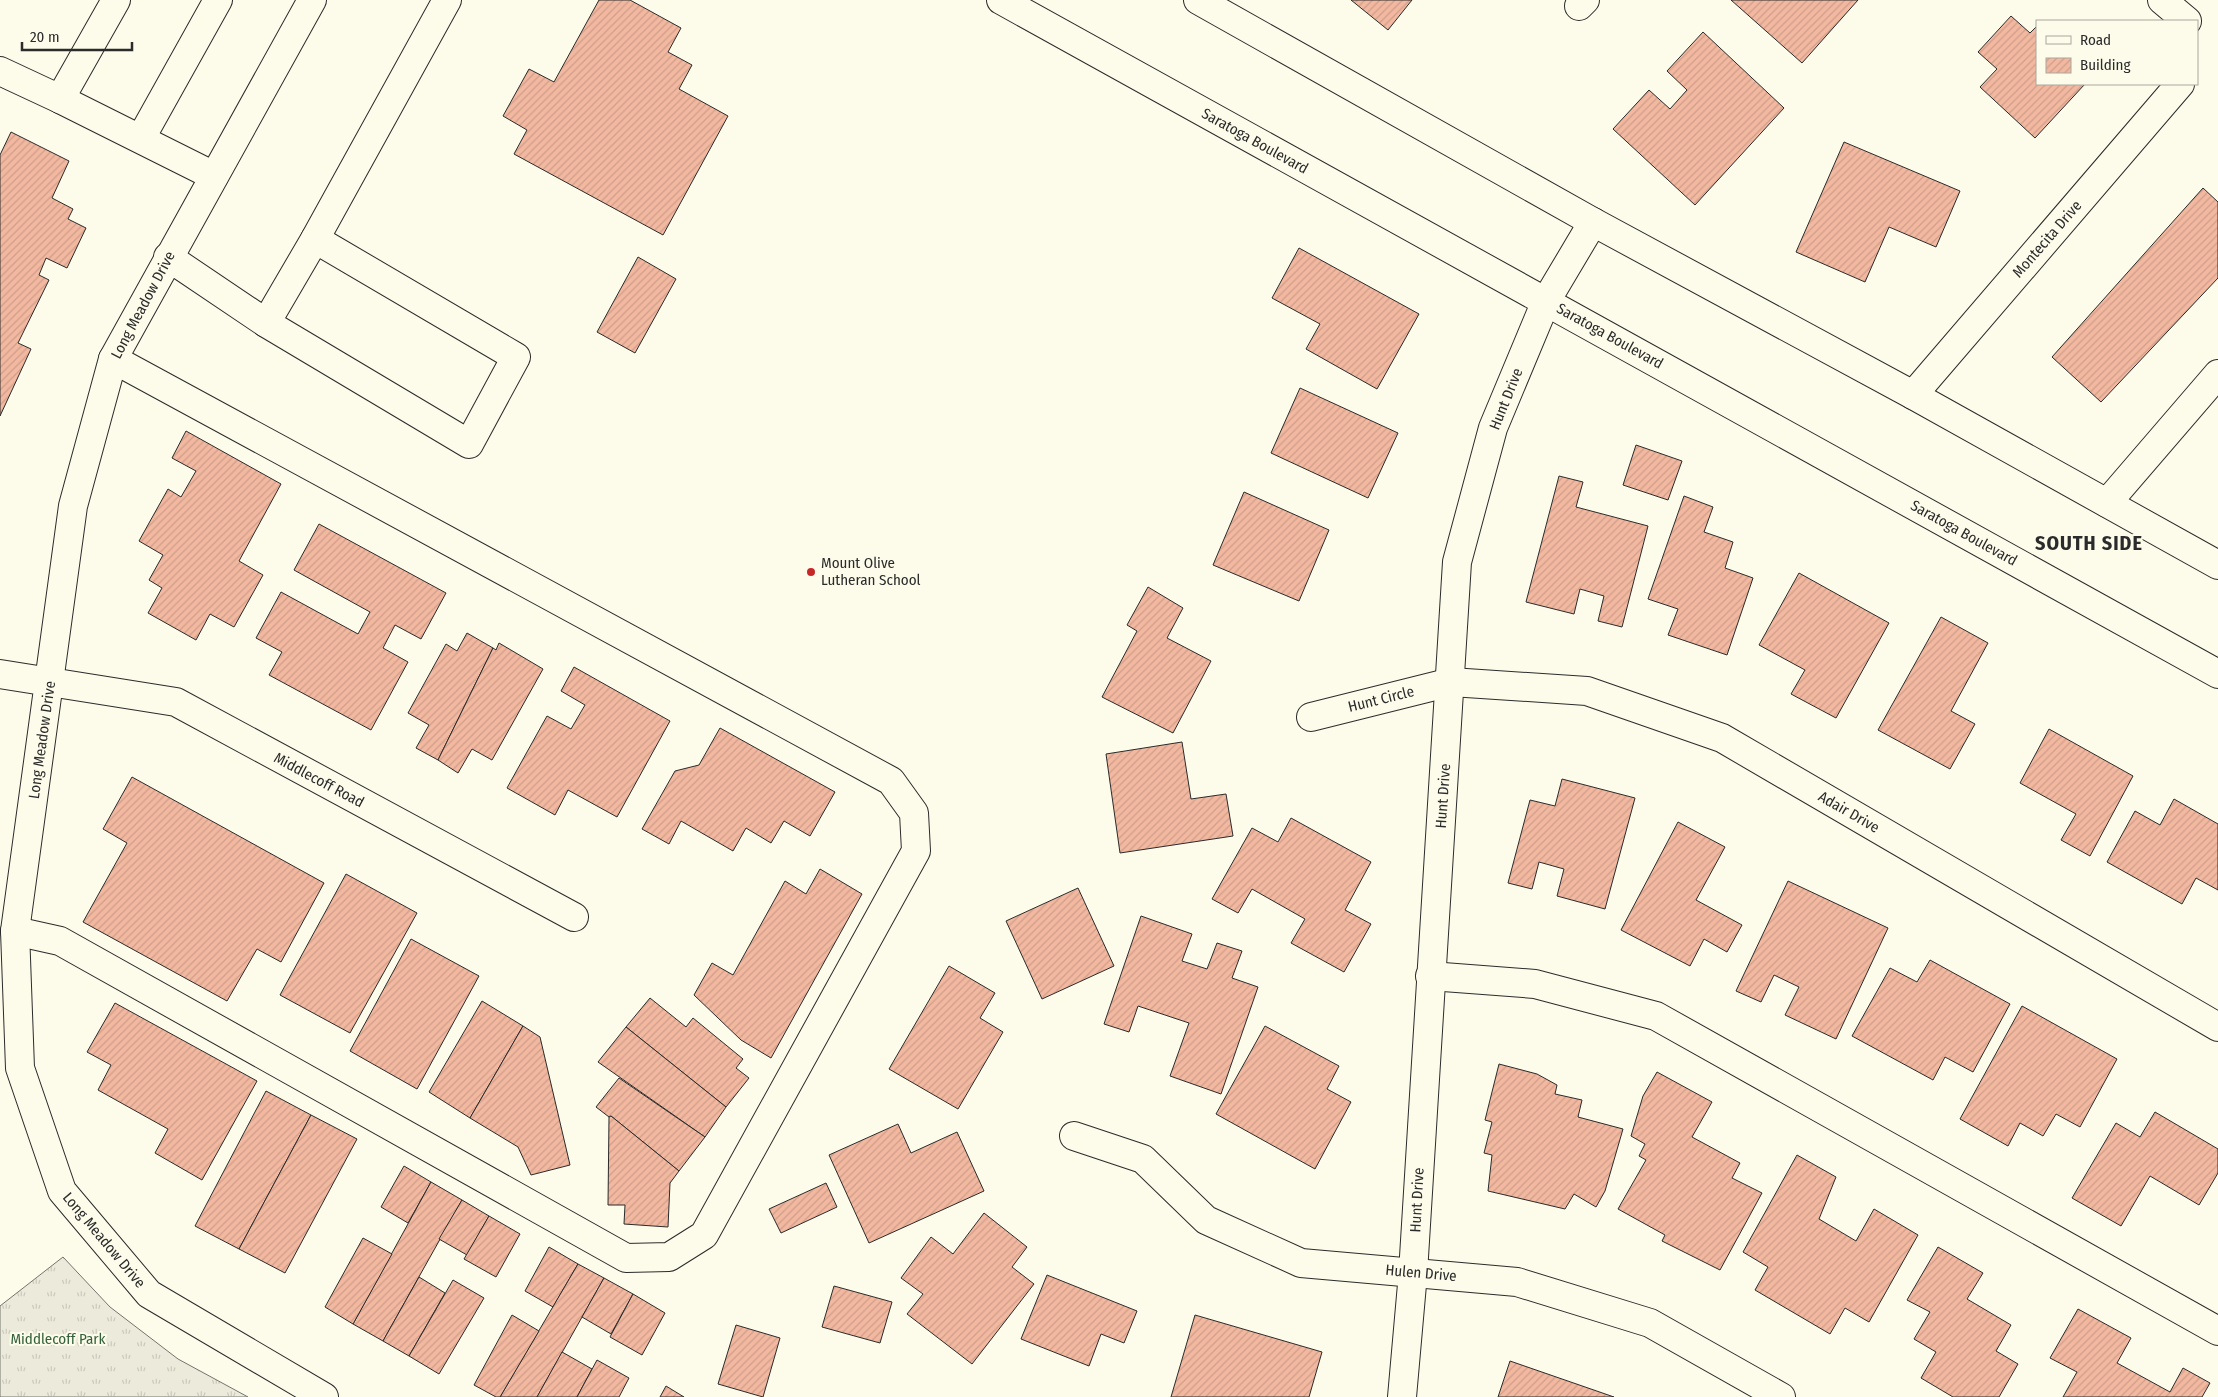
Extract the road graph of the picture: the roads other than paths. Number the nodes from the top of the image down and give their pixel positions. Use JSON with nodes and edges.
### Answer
{"nodes":[{"id":1,"x":116,"y":0,"type":"edge"},
{"id":2,"x":218,"y":0,"type":"edge"},
{"id":3,"x":312,"y":0,"type":"edge"},
{"id":4,"x":447,"y":0,"type":"edge"},
{"id":5,"x":1001,"y":0,"type":"edge"},
{"id":6,"x":1198,"y":0,"type":"edge"},
{"id":7,"x":2162,"y":0,"type":"edge"},
{"id":8,"x":2186,"y":20,"type":"edge"},
{"id":9,"x":0,"y":72,"type":"edge"},
{"id":10,"x":2179,"y":85,"type":"edge"},
{"id":11,"x":60,"y":99,"type":"junction"},
{"id":12,"x":141,"y":138,"type":"junction"},
{"id":13,"x":214,"y":176,"type":"junction"},
{"id":14,"x":1593,"y":222,"type":"junction"},
{"id":15,"x":315,"y":239,"type":"junction"},
{"id":16,"x":168,"y":257,"type":"junction"},
{"id":17,"x":1546,"y":301,"type":"junction"},
{"id":18,"x":266,"y":322,"type":"junction"},
{"id":19,"x":113,"y":359,"type":"junction"},
{"id":20,"x":2218,"y":374,"type":"edge"},
{"id":21,"x":1913,"y":395,"type":"junction"},
{"id":22,"x":2107,"y":503,"type":"junction"},
{"id":23,"x":2218,"y":565,"type":"edge"},
{"id":24,"x":0,"y":674,"type":"edge"},
{"id":25,"x":2218,"y":674,"type":"edge"},
{"id":26,"x":50,"y":681,"type":"junction"},
{"id":27,"x":1451,"y":682,"type":"junction"},
{"id":28,"x":1311,"y":717,"type":"dead end"},
{"id":29,"x":574,"y":918,"type":"dead end"},
{"id":30,"x":16,"y":931,"type":"junction"},
{"id":31,"x":1430,"y":976,"type":"junction"},
{"id":32,"x":2218,"y":1027,"type":"edge"},
{"id":33,"x":1074,"y":1136,"type":"dead end"},
{"id":34,"x":1413,"y":1273,"type":"junction"},
{"id":35,"x":2218,"y":1331,"type":"edge"},
{"id":36,"x":324,"y":1397,"type":"edge"},
{"id":37,"x":1402,"y":1397,"type":"edge"},
{"id":38,"x":1781,"y":1397,"type":"edge"}],
"edges":[{"from":1,"to":11,"type":"street"},
{"from":2,"to":12,"type":"street"},
{"from":3,"to":13,"type":"street","name":"Long Meadow Drive"},
{"from":4,"to":15,"type":"street"},
{"from":5,"to":17,"type":"street","name":"Saratoga Boulevard"},
{"from":6,"to":14,"type":"street"},
{"from":7,"to":8,"type":"street"},
{"from":9,"to":11,"type":"street"},
{"from":10,"to":21,"type":"street","name":"Montecita Drive"},
{"from":11,"to":12,"type":"street"},
{"from":12,"to":13,"type":"street"},
{"from":13,"to":16,"type":"street","name":"Long Meadow Drive"},
{"from":14,"to":17,"type":"street","name":"Hunt Drive"},
{"from":14,"to":21,"type":"street"},
{"from":15,"to":18,"type":"street"},
{"from":15,"to":18,"type":"street"},
{"from":16,"to":18,"type":"street"},
{"from":16,"to":19,"type":"street","name":"Long Meadow Drive"},
{"from":17,"to":25,"type":"street","name":"Saratoga Boulevard"},
{"from":17,"to":27,"type":"street","name":"Hunt Drive"},
{"from":19,"to":26,"type":"street","name":"Long Meadow Drive"},
{"from":19,"to":30,"type":"street"},
{"from":20,"to":22,"type":"street"},
{"from":21,"to":22,"type":"street"},
{"from":22,"to":23,"type":"street"},
{"from":24,"to":26,"type":"street","name":"Middlecoff Road"},
{"from":26,"to":29,"type":"street","name":"Middlecoff Road"},
{"from":26,"to":30,"type":"street","name":"Long Meadow Drive"},
{"from":27,"to":28,"type":"street","name":"Hunt Circle"},
{"from":27,"to":31,"type":"street","name":"Hunt Drive"},
{"from":27,"to":32,"type":"street","name":"Adair Drive"},
{"from":30,"to":36,"type":"street","name":"Long Meadow Drive"},
{"from":31,"to":34,"type":"street","name":"Hunt Drive"},
{"from":31,"to":35,"type":"street"},
{"from":33,"to":34,"type":"street","name":"Hulen Drive"},
{"from":34,"to":37,"type":"street","name":"Hunt Drive"},
{"from":34,"to":38,"type":"street","name":"Hulen Drive"}]}
